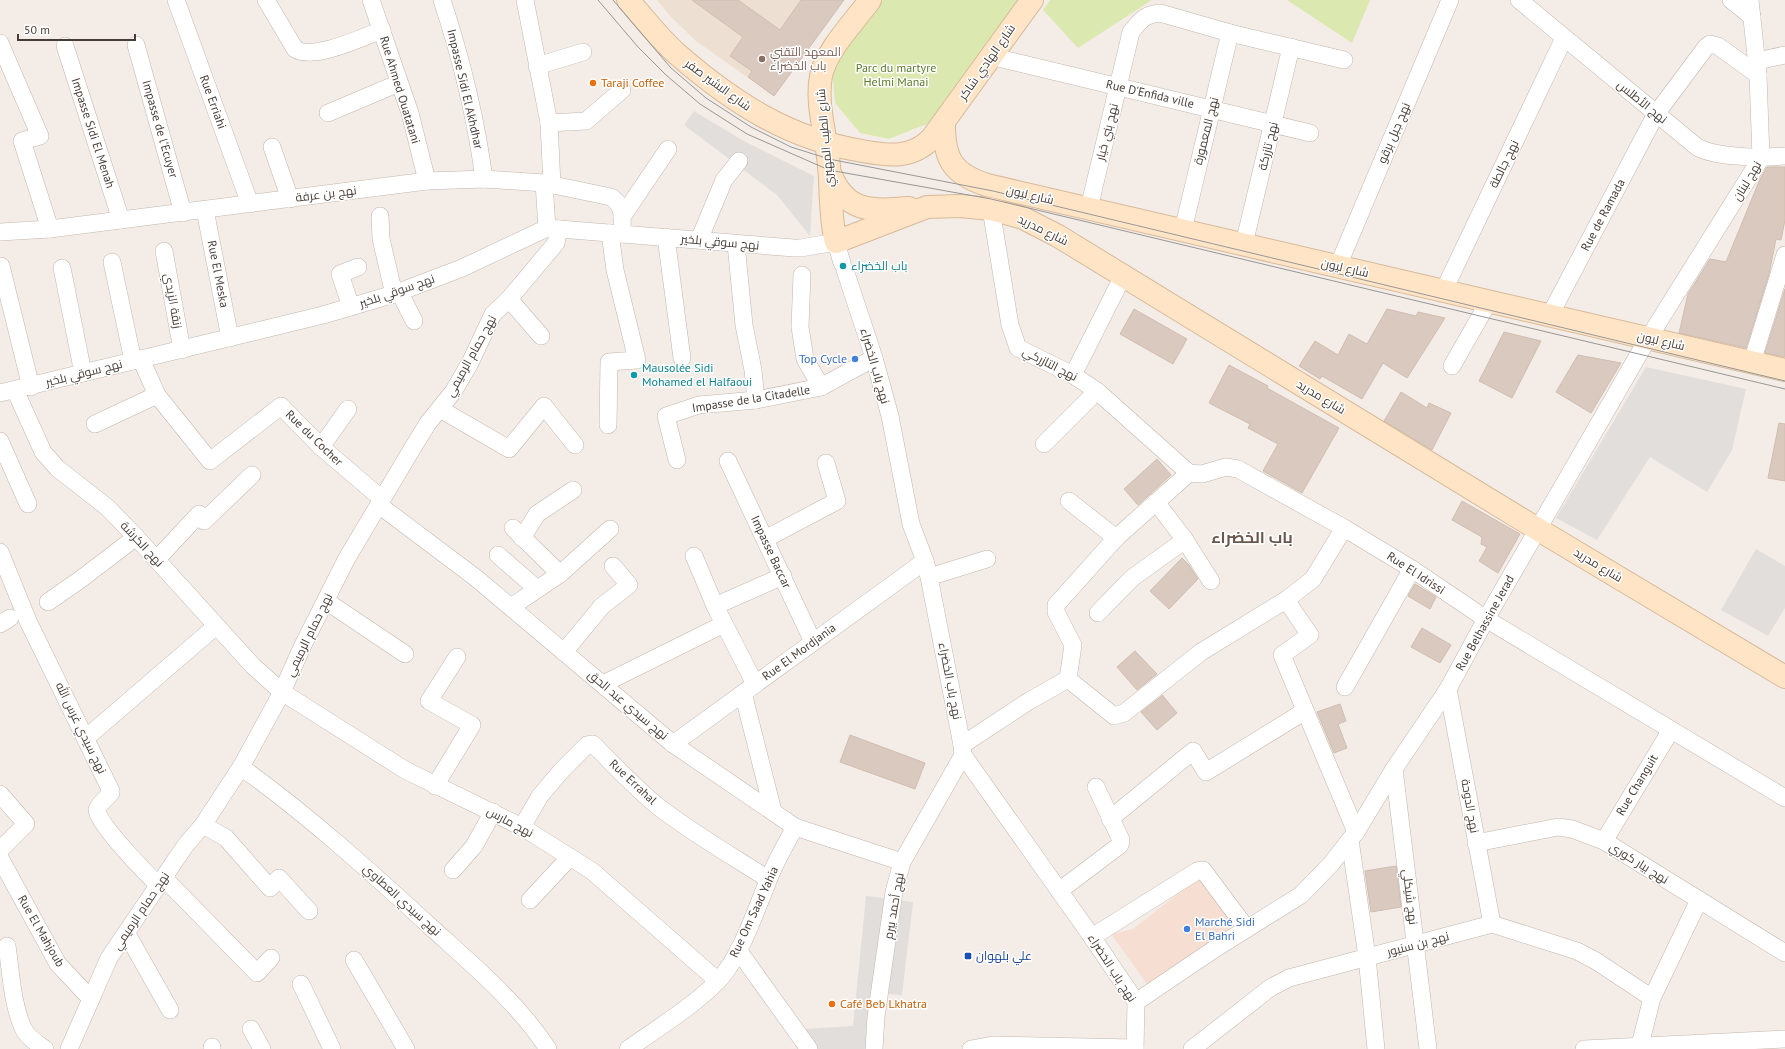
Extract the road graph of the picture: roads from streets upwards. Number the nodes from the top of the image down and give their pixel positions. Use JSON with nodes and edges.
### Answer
{"nodes":[{"id":1,"x":176,"y":0,"type":"edge"},
{"id":2,"x":266,"y":0,"type":"edge"},
{"id":3,"x":371,"y":0,"type":"edge"},
{"id":4,"x":442,"y":0,"type":"edge"},
{"id":5,"x":525,"y":0,"type":"edge"},
{"id":6,"x":628,"y":0,"type":"edge"},
{"id":7,"x":870,"y":0,"type":"edge"},
{"id":8,"x":1032,"y":0,"type":"edge"},
{"id":9,"x":1450,"y":0,"type":"edge"},
{"id":10,"x":1519,"y":0,"type":"edge"},
{"id":11,"x":1731,"y":0,"type":"edge"},
{"id":12,"x":1750,"y":0,"type":"edge"},
{"id":13,"x":1752,"y":17,"type":"junction"},
{"id":14,"x":382,"y":30,"type":"junction"},
{"id":15,"x":1230,"y":33,"type":"junction"},
{"id":16,"x":1564,"y":38,"type":"junction"},
{"id":17,"x":0,"y":43,"type":"edge"},
{"id":18,"x":136,"y":45,"type":"dead end"},
{"id":19,"x":65,"y":46,"type":"dead end"},
{"id":20,"x":1291,"y":47,"type":"junction"},
{"id":21,"x":583,"y":52,"type":"dead end"},
{"id":22,"x":1785,"y":55,"type":"edge"},
{"id":23,"x":990,"y":56,"type":"junction"},
{"id":24,"x":1344,"y":60,"type":"dead end"},
{"id":25,"x":537,"y":66,"type":"junction"},
{"id":26,"x":1757,"y":68,"type":"junction"},
{"id":27,"x":399,"y":83,"type":"junction"},
{"id":28,"x":1118,"y":87,"type":"junction"},
{"id":29,"x":622,"y":90,"type":"dead end"},
{"id":30,"x":1212,"y":109,"type":"junction"},
{"id":31,"x":328,"y":113,"type":"dead end"},
{"id":32,"x":1656,"y":114,"type":"junction"},
{"id":33,"x":549,"y":123,"type":"junction"},
{"id":34,"x":944,"y":124,"type":"junction"},
{"id":35,"x":1273,"y":124,"type":"junction"},
{"id":36,"x":1310,"y":133,"type":"dead end"},
{"id":37,"x":826,"y":144,"type":"junction"},
{"id":38,"x":272,"y":147,"type":"dead end"},
{"id":39,"x":668,"y":149,"type":"dead end"},
{"id":40,"x":1785,"y":156,"type":"edge"},
{"id":41,"x":1761,"y":158,"type":"junction"},
{"id":42,"x":739,"y":161,"type":"dead end"},
{"id":43,"x":829,"y":170,"type":"junction"},
{"id":44,"x":484,"y":178,"type":"junction"},
{"id":45,"x":427,"y":181,"type":"junction"},
{"id":46,"x":548,"y":184,"type":"junction"},
{"id":47,"x":290,"y":198,"type":"junction"},
{"id":48,"x":250,"y":204,"type":"junction"},
{"id":49,"x":927,"y":207,"type":"junction"},
{"id":50,"x":1089,"y":208,"type":"junction"},
{"id":51,"x":991,"y":209,"type":"junction"},
{"id":52,"x":205,"y":210,"type":"junction"},
{"id":53,"x":183,"y":212,"type":"junction"},
{"id":54,"x":380,"y":216,"type":"dead end"},
{"id":55,"x":622,"y":217,"type":"junction"},
{"id":56,"x":121,"y":220,"type":"junction"},
{"id":57,"x":50,"y":229,"type":"junction"},
{"id":58,"x":553,"y":229,"type":"junction"},
{"id":59,"x":1183,"y":230,"type":"junction"},
{"id":60,"x":0,"y":232,"type":"edge"},
{"id":61,"x":616,"y":234,"type":"junction"},
{"id":62,"x":666,"y":237,"type":"junction"},
{"id":63,"x":699,"y":240,"type":"junction"},
{"id":64,"x":836,"y":242,"type":"junction"},
{"id":65,"x":736,"y":244,"type":"junction"},
{"id":66,"x":1244,"y":244,"type":"junction"},
{"id":67,"x":164,"y":251,"type":"dead end"},
{"id":68,"x":1785,"y":255,"type":"edge"},
{"id":69,"x":112,"y":262,"type":"dead end"},
{"id":70,"x":1,"y":266,"type":"edge"},
{"id":71,"x":1338,"y":266,"type":"junction"},
{"id":72,"x":358,"y":267,"type":"dead end"},
{"id":73,"x":62,"y":268,"type":"dead end"},
{"id":74,"x":802,"y":275,"type":"dead end"},
{"id":75,"x":1123,"y":276,"type":"junction"},
{"id":76,"x":1444,"y":290,"type":"junction"},
{"id":77,"x":397,"y":292,"type":"junction"},
{"id":78,"x":509,"y":299,"type":"junction"},
{"id":79,"x":1489,"y":301,"type":"junction"},
{"id":80,"x":350,"y":307,"type":"junction"},
{"id":81,"x":1550,"y":315,"type":"junction"},
{"id":82,"x":414,"y":321,"type":"dead end"},
{"id":83,"x":541,"y":336,"type":"dead end"},
{"id":84,"x":230,"y":338,"type":"junction"},
{"id":85,"x":1649,"y":338,"type":"junction"},
{"id":86,"x":182,"y":350,"type":"junction"},
{"id":87,"x":682,"y":358,"type":"dead end"},
{"id":88,"x":874,"y":358,"type":"junction"},
{"id":89,"x":137,"y":360,"type":"junction"},
{"id":90,"x":1752,"y":362,"type":"junction"},
{"id":91,"x":1452,"y":366,"type":"dead end"},
{"id":92,"x":1785,"y":370,"type":"edge"},
{"id":93,"x":82,"y":373,"type":"junction"},
{"id":94,"x":1074,"y":375,"type":"junction"},
{"id":95,"x":822,"y":387,"type":"junction"},
{"id":96,"x":15,"y":390,"type":"edge"},
{"id":97,"x":1097,"y":391,"type":"junction"},
{"id":98,"x":157,"y":394,"type":"junction"},
{"id":99,"x":756,"y":400,"type":"junction"},
{"id":100,"x":348,"y":409,"type":"dead end"},
{"id":101,"x":440,"y":409,"type":"junction"},
{"id":102,"x":95,"y":424,"type":"dead end"},
{"id":103,"x":608,"y":425,"type":"dead end"},
{"id":104,"x":0,"y":441,"type":"edge"},
{"id":105,"x":1044,"y":444,"type":"dead end"},
{"id":106,"x":575,"y":445,"type":"dead end"},
{"id":107,"x":321,"y":447,"type":"junction"},
{"id":108,"x":678,"y":460,"type":"dead end"},
{"id":109,"x":728,"y":462,"type":"dead end"},
{"id":110,"x":826,"y":463,"type":"dead end"},
{"id":111,"x":1189,"y":473,"type":"junction"},
{"id":112,"x":252,"y":475,"type":"dead end"},
{"id":113,"x":573,"y":490,"type":"dead end"},
{"id":114,"x":1069,"y":501,"type":"dead end"},
{"id":115,"x":380,"y":502,"type":"junction"},
{"id":116,"x":1156,"y":502,"type":"junction"},
{"id":117,"x":28,"y":504,"type":"dead end"},
{"id":118,"x":1344,"y":528,"type":"junction"},
{"id":119,"x":610,"y":529,"type":"dead end"},
{"id":120,"x":1539,"y":530,"type":"junction"},
{"id":121,"x":136,"y":537,"type":"junction"},
{"id":122,"x":1116,"y":538,"type":"junction"},
{"id":123,"x":765,"y":539,"type":"junction"},
{"id":124,"x":1184,"y":540,"type":"junction"},
{"id":125,"x":0,"y":552,"type":"edge"},
{"id":126,"x":498,"y":555,"type":"dead end"},
{"id":127,"x":694,"y":556,"type":"dead end"},
{"id":128,"x":157,"y":559,"type":"junction"},
{"id":129,"x":987,"y":559,"type":"dead end"},
{"id":130,"x":613,"y":566,"type":"dead end"},
{"id":131,"x":927,"y":569,"type":"junction"},
{"id":132,"x":1412,"y":569,"type":"junction"},
{"id":133,"x":560,"y":574,"type":"junction"},
{"id":134,"x":783,"y":576,"type":"junction"},
{"id":135,"x":1211,"y":581,"type":"dead end"},
{"id":136,"x":537,"y":590,"type":"junction"},
{"id":137,"x":1286,"y":600,"type":"junction"},
{"id":138,"x":326,"y":601,"type":"junction"},
{"id":139,"x":48,"y":602,"type":"dead end"},
{"id":140,"x":715,"y":606,"type":"junction"},
{"id":141,"x":511,"y":607,"type":"junction"},
{"id":142,"x":1098,"y":613,"type":"dead end"},
{"id":143,"x":1486,"y":619,"type":"junction"},
{"id":144,"x":724,"y":624,"type":"junction"},
{"id":145,"x":216,"y":626,"type":"junction"},
{"id":146,"x":813,"y":642,"type":"junction"},
{"id":147,"x":564,"y":652,"type":"junction"},
{"id":148,"x":405,"y":654,"type":"dead end"},
{"id":149,"x":457,"y":657,"type":"dead end"},
{"id":150,"x":1785,"y":677,"type":"edge"},
{"id":151,"x":1068,"y":679,"type":"junction"},
{"id":152,"x":603,"y":684,"type":"junction"},
{"id":153,"x":1345,"y":687,"type":"dead end"},
{"id":154,"x":749,"y":689,"type":"junction"},
{"id":155,"x":1448,"y":689,"type":"junction"},
{"id":156,"x":282,"y":692,"type":"junction"},
{"id":157,"x":1305,"y":711,"type":"junction"},
{"id":158,"x":1671,"y":730,"type":"junction"},
{"id":159,"x":86,"y":738,"type":"junction"},
{"id":160,"x":673,"y":744,"type":"junction"},
{"id":161,"x":962,"y":750,"type":"junction"},
{"id":162,"x":240,"y":767,"type":"junction"},
{"id":163,"x":1394,"y":769,"type":"junction"},
{"id":164,"x":435,"y":786,"type":"junction"},
{"id":165,"x":1096,"y":787,"type":"dead end"},
{"id":166,"x":0,"y":794,"type":"edge"},
{"id":167,"x":1785,"y":798,"type":"edge"},
{"id":168,"x":773,"y":811,"type":"junction"},
{"id":169,"x":493,"y":812,"type":"junction"},
{"id":170,"x":1110,"y":819,"type":"junction"},
{"id":171,"x":203,"y":825,"type":"junction"},
{"id":172,"x":522,"y":826,"type":"junction"},
{"id":173,"x":795,"y":826,"type":"junction"},
{"id":174,"x":1353,"y":836,"type":"junction"},
{"id":175,"x":1604,"y":841,"type":"junction"},
{"id":176,"x":1476,"y":843,"type":"junction"},
{"id":177,"x":0,"y":850,"type":"edge"},
{"id":178,"x":570,"y":857,"type":"junction"},
{"id":179,"x":0,"y":858,"type":"edge"},
{"id":180,"x":902,"y":862,"type":"junction"},
{"id":181,"x":453,"y":870,"type":"dead end"},
{"id":182,"x":768,"y":879,"type":"junction"},
{"id":183,"x":161,"y":882,"type":"junction"},
{"id":184,"x":1060,"y":891,"type":"junction"},
{"id":185,"x":530,"y":900,"type":"dead end"},
{"id":186,"x":1699,"y":900,"type":"junction"},
{"id":187,"x":309,"y":911,"type":"dead end"},
{"id":188,"x":1492,"y":924,"type":"junction"},
{"id":189,"x":1247,"y":929,"type":"junction"},
{"id":190,"x":127,"y":934,"type":"junction"},
{"id":191,"x":1092,"y":937,"type":"junction"},
{"id":192,"x":1416,"y":945,"type":"junction"},
{"id":193,"x":7,"y":946,"type":"dead end"},
{"id":194,"x":738,"y":950,"type":"junction"},
{"id":195,"x":1785,"y":953,"type":"edge"},
{"id":196,"x":1367,"y":957,"type":"junction"},
{"id":197,"x":271,"y":958,"type":"dead end"},
{"id":198,"x":354,"y":960,"type":"dead end"},
{"id":199,"x":718,"y":981,"type":"junction"},
{"id":200,"x":301,"y":984,"type":"dead end"},
{"id":201,"x":1652,"y":998,"type":"junction"},
{"id":202,"x":91,"y":999,"type":"junction"},
{"id":203,"x":1136,"y":1002,"type":"junction"},
{"id":204,"x":170,"y":1010,"type":"dead end"},
{"id":205,"x":251,"y":1029,"type":"dead end"},
{"id":206,"x":1785,"y":1039,"type":"edge"},
{"id":207,"x":1045,"y":1048,"type":"edge"},
{"id":208,"x":1639,"y":1048,"type":"edge"},
{"id":209,"x":45,"y":1049,"type":"edge"},
{"id":210,"x":69,"y":1049,"type":"edge"},
{"id":211,"x":262,"y":1049,"type":"edge"},
{"id":212,"x":332,"y":1049,"type":"edge"},
{"id":213,"x":406,"y":1049,"type":"edge"},
{"id":214,"x":548,"y":1049,"type":"edge"},
{"id":215,"x":628,"y":1049,"type":"edge"},
{"id":216,"x":809,"y":1049,"type":"edge"},
{"id":217,"x":874,"y":1049,"type":"edge"},
{"id":218,"x":970,"y":1049,"type":"edge"},
{"id":219,"x":1135,"y":1049,"type":"edge"},
{"id":220,"x":1192,"y":1049,"type":"edge"},
{"id":221,"x":1376,"y":1049,"type":"edge"},
{"id":222,"x":1428,"y":1049,"type":"edge"},
{"id":223,"x":1584,"y":1049,"type":"edge"}],
"edges":[{"from":1,"to":48,"type":"street","name":"Rue Erriahi"},
{"from":2,"to":14,"type":"street"},
{"from":3,"to":14,"type":"street","name":"Rue Ahmed Ouatatani"},
{"from":4,"to":44,"type":"street","name":"Impasse Sidi El Akhdhar"},
{"from":5,"to":25,"type":"street"},
{"from":6,"to":37,"type":"street","name":"شارع البشير صفر"},
{"from":7,"to":37,"type":"street","name":"شارع الطيب المهيري"},
{"from":8,"to":23,"type":"street","name":"شارع الهادي شاكر"},
{"from":9,"to":71,"type":"street","name":"نهج جبل برقو"},
{"from":10,"to":16,"type":"street","name":"نهج الأطلس"},
{"from":11,"to":13,"type":"street"},
{"from":12,"to":13,"type":"street","name":"نهج لبنان"},
{"from":13,"to":26,"type":"street","name":"نهج لبنان"},
{"from":14,"to":27,"type":"street","name":"Rue Ahmed Ouatatani"},
{"from":15,"to":20,"type":"street"},
{"from":15,"to":28,"type":"street","name":"نهج بني خيار"},
{"from":15,"to":30,"type":"street","name":"نهج المعمورة"},
{"from":16,"to":32,"type":"street","name":"نهج الأطلس"},
{"from":16,"to":76,"type":"street","name":"نهج جالطة"},
{"from":17,"to":57,"type":"street"},
{"from":18,"to":53,"type":"street","name":"Impasse de l'Ecuyer"},
{"from":19,"to":56,"type":"street","name":"Impasse Sidi El Menah"},
{"from":20,"to":24,"type":"street"},
{"from":20,"to":35,"type":"street","name":"نهج تازركة"},
{"from":21,"to":25,"type":"street"},
{"from":22,"to":26,"type":"street"},
{"from":23,"to":28,"type":"street","name":"Rue D'Enfida ville"},
{"from":23,"to":34,"type":"street","name":"شارع الهادي شاكر"},
{"from":25,"to":33,"type":"street"},
{"from":26,"to":32,"type":"street","name":"Rue de Ramada"},
{"from":26,"to":41,"type":"street","name":"نهج لبنان"},
{"from":27,"to":31,"type":"street"},
{"from":27,"to":45,"type":"street","name":"Rue Ahmed Ouatatani"},
{"from":28,"to":30,"type":"street","name":"Rue D'Enfida ville"},
{"from":28,"to":50,"type":"street","name":"نهج بني خيار"},
{"from":29,"to":33,"type":"street"},
{"from":30,"to":35,"type":"street","name":"Rue D'Enfida ville"},
{"from":30,"to":59,"type":"street","name":"نهج المعمورة"},
{"from":32,"to":41,"type":"street","name":"نهج الأطلس"},
{"from":32,"to":81,"type":"street","name":"Rue de Ramada"},
{"from":33,"to":46,"type":"street"},
{"from":34,"to":37,"type":"street","name":"شارع البشير صفر"},
{"from":34,"to":50,"type":"street","name":"شارع ليون"},
{"from":35,"to":36,"type":"street","name":"Rue D'Enfida ville"},
{"from":35,"to":66,"type":"street","name":"نهج تازركة"},
{"from":37,"to":43,"type":"street","name":"شارع الطيب المهيري"},
{"from":38,"to":47,"type":"street"},
{"from":39,"to":55,"type":"street"},
{"from":40,"to":41,"type":"street","name":"نهج الأطلس"},
{"from":41,"to":85,"type":"street","name":"نهج لبنان"},
{"from":42,"to":63,"type":"street"},
{"from":43,"to":49,"type":"street"},
{"from":43,"to":64,"type":"street","name":"شارع الطيب المهيري"},
{"from":44,"to":45,"type":"street","name":"نهج بن عرفة"},
{"from":44,"to":46,"type":"street","name":"نهج بن عرفة"},
{"from":45,"to":47,"type":"street","name":"نهج بن عرفة"},
{"from":46,"to":55,"type":"street","name":"نهج بن عرفة"},
{"from":46,"to":58,"type":"street"},
{"from":47,"to":48,"type":"street","name":"نهج بن عرفة"},
{"from":48,"to":52,"type":"street","name":"نهج بن عرفة"},
{"from":49,"to":51,"type":"street","name":"شارع مدريد"},
{"from":49,"to":64,"type":"street","name":"شارع مدريد"},
{"from":50,"to":59,"type":"street","name":"شارع ليون"},
{"from":51,"to":75,"type":"street","name":"شارع مدريد"},
{"from":51,"to":94,"type":"street","name":"نهج التازركي"},
{"from":52,"to":53,"type":"street","name":"نهج بن عرفة"},
{"from":52,"to":84,"type":"street","name":"Rue El Meska"},
{"from":53,"to":56,"type":"street","name":"نهج بن عرفة"},
{"from":54,"to":77,"type":"street"},
{"from":55,"to":61,"type":"street","name":"نهج بن عرفة"},
{"from":56,"to":57,"type":"street","name":"نهج بن عرفة"},
{"from":57,"to":60,"type":"street","name":"نهج بن عرفة"},
{"from":58,"to":61,"type":"street","name":"نهج سوقي بلخير"},
{"from":58,"to":77,"type":"street","name":"نهج سوقي بلخير"},
{"from":58,"to":78,"type":"street","name":"نهج حمام الرميمي"},
{"from":59,"to":66,"type":"street","name":"شارع ليون"},
{"from":61,"to":62,"type":"street","name":"نهج سوقي بلخير"},
{"from":61,"to":103,"type":"street","name":"نهج بن عرفة"},
{"from":62,"to":63,"type":"street","name":"نهج سوقي بلخير"},
{"from":62,"to":87,"type":"street"},
{"from":63,"to":65,"type":"street","name":"نهج سوقي بلخير"},
{"from":64,"to":65,"type":"street","name":"نهج سوقي بلخير"},
{"from":64,"to":88,"type":"street","name":"نهج باب الخضراء"},
{"from":65,"to":99,"type":"street"},
{"from":66,"to":71,"type":"street","name":"شارع ليون"},
{"from":67,"to":86,"type":"street","name":"زنقة الزيدي"},
{"from":68,"to":90,"type":"street"},
{"from":69,"to":89,"type":"street","name":"Rue du Cocher"},
{"from":70,"to":96,"type":"street","name":"نهج الكرشة"},
{"from":71,"to":76,"type":"street","name":"شارع ليون"},
{"from":72,"to":80,"type":"street"},
{"from":73,"to":93,"type":"street"},
{"from":74,"to":95,"type":"street"},
{"from":75,"to":94,"type":"street"},
{"from":75,"to":120,"type":"street","name":"شارع مدريد"},
{"from":76,"to":79,"type":"street","name":"شارع ليون"},
{"from":77,"to":80,"type":"street","name":"نهج سوقي بلخير"},
{"from":77,"to":82,"type":"street"},
{"from":78,"to":83,"type":"street"},
{"from":78,"to":101,"type":"street","name":"نهج حمام الرميمي"},
{"from":79,"to":81,"type":"street","name":"شارع ليون"},
{"from":79,"to":91,"type":"street"},
{"from":80,"to":84,"type":"street","name":"نهج سوقي بلخير"},
{"from":81,"to":85,"type":"street","name":"شارع ليون"},
{"from":84,"to":86,"type":"street","name":"نهج سوقي بلخير"},
{"from":85,"to":90,"type":"street","name":"شارع ليون"},
{"from":85,"to":120,"type":"street","name":"Rue Belhassine Jerad"},
{"from":86,"to":89,"type":"street","name":"نهج سوقي بلخير"},
{"from":88,"to":95,"type":"street","name":"Impasse de la Citadelle"},
{"from":88,"to":131,"type":"street","name":"نهج باب الخضراء"},
{"from":89,"to":93,"type":"street","name":"نهج سوقي بلخير"},
{"from":89,"to":98,"type":"street","name":"Rue du Cocher"},
{"from":90,"to":92,"type":"street","name":"شارع ليون"},
{"from":93,"to":96,"type":"street","name":"نهج سوقي بلخير"},
{"from":94,"to":97,"type":"street","name":"نهج التازركي"},
{"from":95,"to":99,"type":"street","name":"Impasse de la Citadelle"},
{"from":96,"to":121,"type":"street","name":"نهج الكرشة"},
{"from":97,"to":105,"type":"street"},
{"from":97,"to":111,"type":"street","name":"نهج التازركي"},
{"from":98,"to":102,"type":"street"},
{"from":98,"to":107,"type":"street","name":"Rue du Cocher"},
{"from":99,"to":108,"type":"street","name":"Impasse de la Citadelle"},
{"from":100,"to":107,"type":"street"},
{"from":101,"to":106,"type":"street"},
{"from":101,"to":115,"type":"street","name":"نهج حمام الرميمي"},
{"from":104,"to":117,"type":"street"},
{"from":107,"to":115,"type":"street","name":"Rue du Cocher"},
{"from":109,"to":123,"type":"street","name":"Impasse Baccar"},
{"from":110,"to":123,"type":"street"},
{"from":111,"to":116,"type":"street"},
{"from":111,"to":118,"type":"street"},
{"from":112,"to":128,"type":"street"},
{"from":113,"to":133,"type":"street"},
{"from":114,"to":122,"type":"street"},
{"from":115,"to":138,"type":"street","name":"نهج حمام الرميمي"},
{"from":115,"to":141,"type":"street","name":"نهج سيدي عبد الحق"},
{"from":116,"to":122,"type":"street"},
{"from":116,"to":124,"type":"street"},
{"from":118,"to":132,"type":"street","name":"Rue El Idrissi"},
{"from":118,"to":137,"type":"street"},
{"from":119,"to":133,"type":"street"},
{"from":120,"to":143,"type":"street","name":"Rue Belhassine Jerad"},
{"from":120,"to":150,"type":"street","name":"شارع مدريد"},
{"from":121,"to":128,"type":"street","name":"نهج الكرشة"},
{"from":121,"to":139,"type":"street"},
{"from":122,"to":151,"type":"street"},
{"from":123,"to":134,"type":"street","name":"Impasse Baccar"},
{"from":124,"to":135,"type":"street"},
{"from":124,"to":142,"type":"street"},
{"from":125,"to":159,"type":"street","name":"نهج سيدي غرس الله"},
{"from":126,"to":136,"type":"street"},
{"from":127,"to":140,"type":"street"},
{"from":128,"to":145,"type":"street","name":"نهج الكرشة"},
{"from":129,"to":131,"type":"street","name":"Rue El Mordjania"},
{"from":130,"to":147,"type":"street"},
{"from":131,"to":146,"type":"street","name":"Rue El Mordjania"},
{"from":131,"to":161,"type":"street","name":"نهج باب الخضراء"},
{"from":132,"to":143,"type":"street","name":"Rue El Idrissi"},
{"from":132,"to":153,"type":"street"},
{"from":133,"to":136,"type":"street"},
{"from":134,"to":140,"type":"street"},
{"from":134,"to":146,"type":"street","name":"Impasse Baccar"},
{"from":136,"to":141,"type":"street"},
{"from":137,"to":151,"type":"street"},
{"from":137,"to":157,"type":"street"},
{"from":138,"to":148,"type":"street"},
{"from":138,"to":156,"type":"street","name":"نهج حمام الرميمي"},
{"from":140,"to":144,"type":"street"},
{"from":141,"to":147,"type":"street","name":"نهج سيدي عبد الحق"},
{"from":143,"to":155,"type":"street","name":"Rue Belhassine Jerad"},
{"from":143,"to":158,"type":"street","name":"Rue El Idrissi"},
{"from":144,"to":152,"type":"street"},
{"from":144,"to":154,"type":"street"},
{"from":145,"to":156,"type":"street","name":"نهج الكرشة"},
{"from":145,"to":159,"type":"street"},
{"from":146,"to":154,"type":"street","name":"Rue El Mordjania"},
{"from":147,"to":152,"type":"street","name":"نهج سيدي عبد الحق"},
{"from":149,"to":164,"type":"street"},
{"from":151,"to":161,"type":"street"},
{"from":152,"to":160,"type":"street","name":"نهج سيدي عبد الحق"},
{"from":154,"to":160,"type":"street","name":"Rue El Mordjania"},
{"from":154,"to":168,"type":"street"},
{"from":155,"to":163,"type":"street","name":"Rue Belhassine Jerad"},
{"from":155,"to":176,"type":"street","name":"نهج الدوحة"},
{"from":156,"to":162,"type":"street","name":"نهج حمام الرميمي"},
{"from":156,"to":164,"type":"street","name":"نهج مارس"},
{"from":157,"to":170,"type":"street"},
{"from":157,"to":174,"type":"street"},
{"from":158,"to":167,"type":"street","name":"Rue El Idrissi"},
{"from":158,"to":175,"type":"street","name":"Rue Changuit"},
{"from":159,"to":183,"type":"street","name":"نهج سيدي غرس الله"},
{"from":160,"to":168,"type":"street","name":"نهج سيدي عبد الحق"},
{"from":161,"to":180,"type":"street","name":"نهج أحمد بيرم"},
{"from":161,"to":184,"type":"street","name":"نهج باب الخضراء"},
{"from":162,"to":171,"type":"street","name":"نهج حمام الرميمي"},
{"from":162,"to":214,"type":"street","name":"نهج سيدي العطاوي"},
{"from":163,"to":174,"type":"street","name":"Rue Belhassine Jerad"},
{"from":163,"to":192,"type":"street","name":"نهج شيكلي"},
{"from":164,"to":169,"type":"street","name":"نهج مارس"},
{"from":165,"to":170,"type":"street"},
{"from":166,"to":177,"type":"street"},
{"from":168,"to":173,"type":"street","name":"نهج سيدي عبد الحق"},
{"from":169,"to":172,"type":"street","name":"نهج مارس"},
{"from":169,"to":181,"type":"street"},
{"from":170,"to":184,"type":"street"},
{"from":171,"to":183,"type":"street","name":"نهج حمام الرميمي"},
{"from":171,"to":187,"type":"street"},
{"from":172,"to":178,"type":"street","name":"نهج مارس"},
{"from":172,"to":182,"type":"street","name":"Rue Errahal"},
{"from":173,"to":180,"type":"street","name":"نهج سيدي عبد الحق"},
{"from":173,"to":182,"type":"street","name":"Rue Om Saad Yahia"},
{"from":174,"to":189,"type":"street","name":"Rue Belhassine Jerad"},
{"from":174,"to":196,"type":"street"},
{"from":175,"to":176,"type":"street","name":"نهج بيار كوري"},
{"from":175,"to":186,"type":"street","name":"نهج بيار كوري"},
{"from":176,"to":188,"type":"street","name":"نهج الدوحة"},
{"from":178,"to":185,"type":"street"},
{"from":178,"to":199,"type":"street","name":"نهج مارس"},
{"from":179,"to":202,"type":"street","name":"Rue El Mahjoub"},
{"from":180,"to":217,"type":"street","name":"نهج أحمد بيرم"},
{"from":182,"to":194,"type":"street","name":"Rue Om Saad Yahia"},
{"from":183,"to":190,"type":"street","name":"نهج حمام الرميمي"},
{"from":183,"to":197,"type":"street"},
{"from":184,"to":191,"type":"street","name":"نهج باب الخضراء"},
{"from":186,"to":195,"type":"street","name":"نهج بيار كوري"},
{"from":186,"to":201,"type":"street"},
{"from":188,"to":192,"type":"street","name":"نهج بن سنيور"},
{"from":188,"to":201,"type":"street"},
{"from":189,"to":191,"type":"street"},
{"from":189,"to":203,"type":"street","name":"Rue Belhassine Jerad"},
{"from":190,"to":202,"type":"street","name":"نهج حمام الرميمي"},
{"from":190,"to":204,"type":"street"},
{"from":191,"to":203,"type":"street","name":"نهج باب الخضراء"},
{"from":192,"to":196,"type":"street","name":"نهج بن سنيور"},
{"from":192,"to":222,"type":"street","name":"نهج شيكلي"},
{"from":193,"to":209,"type":"street"},
{"from":194,"to":199,"type":"street","name":"Rue Om Saad Yahia"},
{"from":194,"to":216,"type":"street"},
{"from":196,"to":220,"type":"street","name":"نهج بن سنيور"},
{"from":196,"to":221,"type":"street"},
{"from":198,"to":213,"type":"street"},
{"from":199,"to":215,"type":"street","name":"Rue Om Saad Yahia"},
{"from":200,"to":212,"type":"street"},
{"from":201,"to":208,"type":"street"},
{"from":202,"to":210,"type":"street","name":"نهج حمام الرميمي"},
{"from":203,"to":219,"type":"street","name":"نهج باب الخضراء"},
{"from":205,"to":211,"type":"street"},
{"from":206,"to":208,"type":"street"},
{"from":207,"to":218,"type":"street"},
{"from":207,"to":219,"type":"street"},
{"from":208,"to":223,"type":"street"}]}
